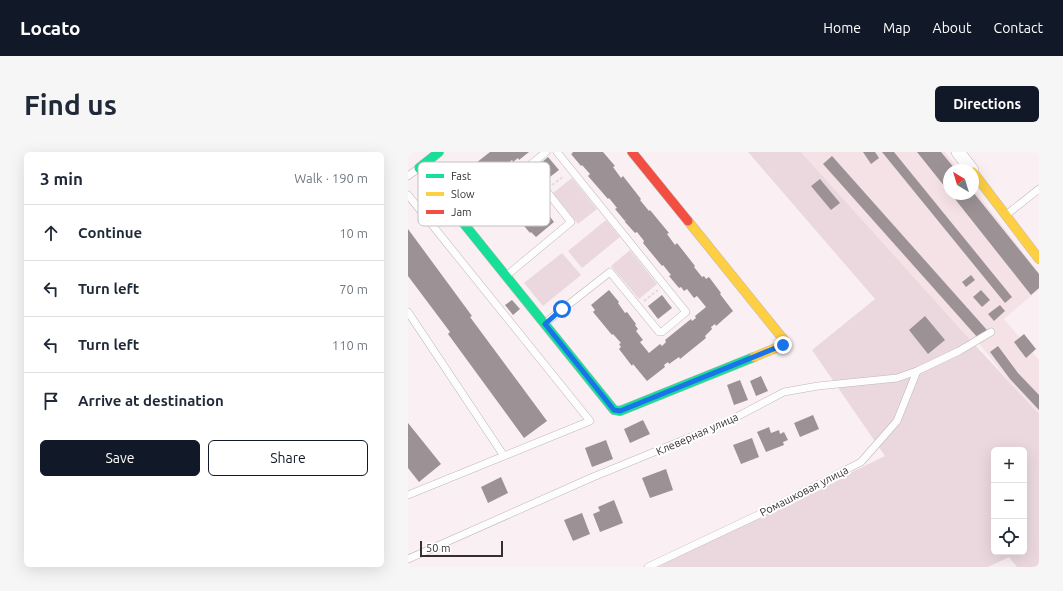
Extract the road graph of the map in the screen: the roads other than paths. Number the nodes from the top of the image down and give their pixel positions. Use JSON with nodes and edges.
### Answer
{"nodes":[{"id":1,"x":439,"y":152,"type":"edge"},
{"id":2,"x":546,"y":152,"type":"edge"},
{"id":3,"x":557,"y":152,"type":"edge"},
{"id":4,"x":632,"y":152,"type":"edge"},
{"id":5,"x":958,"y":152,"type":"edge"},
{"id":6,"x":426,"y":162,"type":"edge"},
{"id":7,"x":535,"y":162,"type":"edge"},
{"id":8,"x":967,"y":164,"type":"edge"},
{"id":9,"x":418,"y":169,"type":"edge"},
{"id":10,"x":409,"y":174,"type":"edge"},
{"id":11,"x":979,"y":180,"type":"edge"},
{"id":12,"x":1039,"y":189,"type":"edge"},
{"id":13,"x":408,"y":195,"type":"edge"},
{"id":14,"x":550,"y":195,"type":"edge"},
{"id":15,"x":418,"y":207,"type":"edge"},
{"id":16,"x":1006,"y":215,"type":"junction"},
{"id":17,"x":433,"y":226,"type":"edge"},
{"id":18,"x":466,"y":226,"type":"edge"},
{"id":19,"x":1039,"y":259,"type":"edge"},
{"id":20,"x":506,"y":276,"type":"junction"},
{"id":21,"x":408,"y":312,"type":"edge"},
{"id":22,"x":545,"y":324,"type":"junction"},
{"id":23,"x":991,"y":332,"type":"dead end"},
{"id":24,"x":917,"y":371,"type":"junction"},
{"id":25,"x":504,"y":456,"type":"junction"},
{"id":26,"x":408,"y":495,"type":"edge"},
{"id":27,"x":408,"y":559,"type":"edge"},
{"id":28,"x":648,"y":567,"type":"edge"}],
"edges":[{"from":1,"to":6,"type":"street"},
{"from":2,"to":7,"type":"lane"},
{"from":3,"to":22,"type":"lane"},
{"from":4,"to":22,"type":"street"},
{"from":5,"to":8,"type":"street"},
{"from":9,"to":10,"type":"lane"},
{"from":11,"to":16,"type":"street"},
{"from":12,"to":16,"type":"lane"},
{"from":13,"to":15,"type":"lane"},
{"from":14,"to":20,"type":"lane"},
{"from":16,"to":19,"type":"street"},
{"from":17,"to":25,"type":"lane"},
{"from":18,"to":20,"type":"street"},
{"from":20,"to":22,"type":"street"},
{"from":21,"to":25,"type":"lane"},
{"from":23,"to":24,"type":"lane","name":"Клеверная улица"},
{"from":24,"to":27,"type":"lane","name":"Клеверная улица"},
{"from":24,"to":28,"type":"lane","name":"Ромашковая улица"},
{"from":25,"to":26,"type":"lane"}]}
